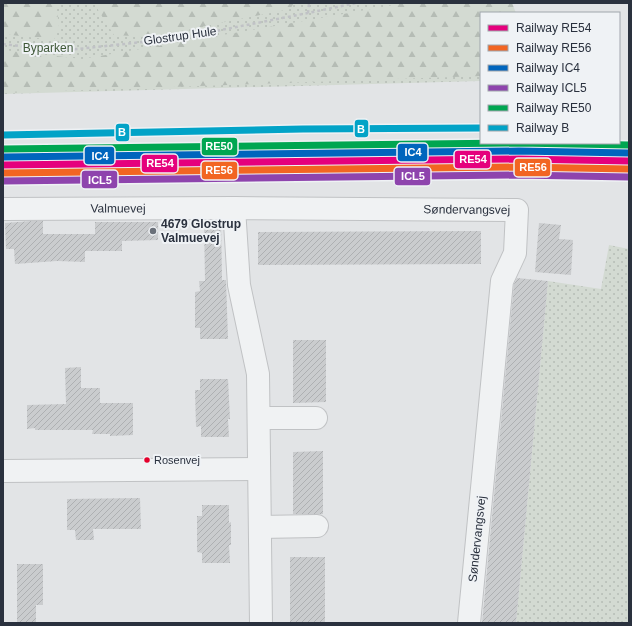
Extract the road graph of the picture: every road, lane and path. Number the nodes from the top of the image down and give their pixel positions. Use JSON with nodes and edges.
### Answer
{"nodes":[{"id":1,"x":309,"y":3,"type":"edge"},
{"id":2,"x":356,"y":3,"type":"edge"},
{"id":3,"x":308,"y":13,"type":"junction"},
{"id":4,"x":3,"y":44,"type":"edge"},
{"id":5,"x":234,"y":208,"type":"junction"},
{"id":6,"x":3,"y":209,"type":"edge"},
{"id":7,"x":259,"y":418,"type":"junction"},
{"id":8,"x":316,"y":418,"type":"dead end"},
{"id":9,"x":259,"y":469,"type":"junction"},
{"id":10,"x":3,"y":471,"type":"edge"},
{"id":11,"x":317,"y":526,"type":"dead end"},
{"id":12,"x":260,"y":527,"type":"junction"},
{"id":13,"x":261,"y":623,"type":"edge"},
{"id":14,"x":469,"y":623,"type":"edge"}],
"edges":[{"from":1,"to":3,"type":"path"},
{"from":2,"to":3,"type":"path","name":"Glostrup Hule"},
{"from":3,"to":4,"type":"path","name":"Glostrup Hule"},
{"from":5,"to":6,"type":"street","name":"Valmuevej"},
{"from":5,"to":7,"type":"street"},
{"from":5,"to":14,"type":"street","name":"Søndervangsvej"},
{"from":7,"to":8,"type":"street"},
{"from":7,"to":9,"type":"street"},
{"from":9,"to":10,"type":"street"},
{"from":9,"to":12,"type":"street"},
{"from":11,"to":12,"type":"street"},
{"from":12,"to":13,"type":"street"}]}
